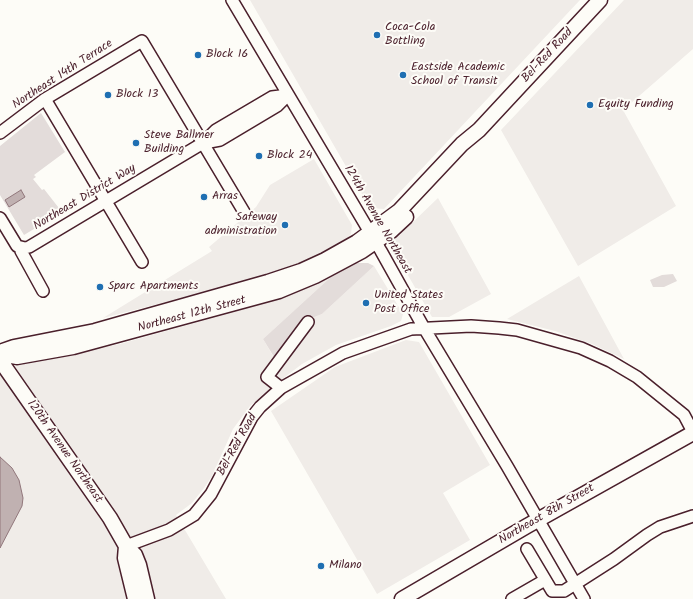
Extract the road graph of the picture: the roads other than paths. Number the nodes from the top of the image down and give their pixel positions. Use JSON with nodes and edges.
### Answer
{"nodes":[{"id":1,"x":232,"y":0,"type":"edge"},
{"id":2,"x":600,"y":0,"type":"edge"},
{"id":3,"x":288,"y":95,"type":"junction"},
{"id":4,"x":46,"y":99,"type":"junction"},
{"id":5,"x":0,"y":133,"type":"edge"},
{"id":6,"x":203,"y":143,"type":"junction"},
{"id":7,"x":106,"y":200,"type":"junction"},
{"id":8,"x":244,"y":212,"type":"dead end"},
{"id":9,"x":0,"y":218,"type":"edge"},
{"id":10,"x":373,"y":238,"type":"junction"},
{"id":11,"x":21,"y":249,"type":"junction"},
{"id":12,"x":142,"y":262,"type":"dead end"},
{"id":13,"x":43,"y":291,"type":"dead end"},
{"id":14,"x":308,"y":322,"type":"dead end"},
{"id":15,"x":424,"y":328,"type":"junction"},
{"id":16,"x":0,"y":353,"type":"edge"},
{"id":17,"x":0,"y":360,"type":"edge"},
{"id":18,"x":281,"y":388,"type":"junction"},
{"id":19,"x":693,"y":432,"type":"edge"},
{"id":20,"x":693,"y":516,"type":"edge"},
{"id":21,"x":538,"y":519,"type":"junction"},
{"id":22,"x":126,"y":546,"type":"junction"},
{"id":23,"x":527,"y":549,"type":"dead end"},
{"id":24,"x":545,"y":580,"type":"junction"},
{"id":25,"x":575,"y":584,"type":"junction"},
{"id":26,"x":406,"y":598,"type":"edge"},
{"id":27,"x":135,"y":599,"type":"edge"},
{"id":28,"x":147,"y":599,"type":"edge"},
{"id":29,"x":512,"y":599,"type":"edge"},
{"id":30,"x":584,"y":599,"type":"edge"}],
"edges":[{"from":1,"to":3,"type":"street","name":"124th Avenue Northeast"},
{"from":2,"to":10,"type":"main road","name":"Bel-Red Road"},
{"from":3,"to":6,"type":"street","name":"Northeast District Way"},
{"from":3,"to":10,"type":"street","name":"124th Avenue Northeast"},
{"from":4,"to":5,"type":"street","name":"Northeast 14th Terrace"},
{"from":4,"to":6,"type":"street","name":"Northeast 14th Terrace"},
{"from":4,"to":7,"type":"street"},
{"from":6,"to":7,"type":"street","name":"Northeast District Way"},
{"from":6,"to":8,"type":"street"},
{"from":7,"to":11,"type":"street","name":"Northeast District Way"},
{"from":7,"to":12,"type":"street"},
{"from":9,"to":11,"type":"street"},
{"from":10,"to":15,"type":"street","name":"124th Avenue Northeast"},
{"from":10,"to":16,"type":"main road","name":"Northeast 12th Street"},
{"from":11,"to":13,"type":"street"},
{"from":14,"to":18,"type":"street"},
{"from":15,"to":18,"type":"street","name":"Bel-Red Road"},
{"from":15,"to":19,"type":"street","name":"Bel-Red Road"},
{"from":15,"to":21,"type":"street","name":"124th Avenue Northeast"},
{"from":17,"to":22,"type":"main road","name":"120th Avenue Northeast"},
{"from":18,"to":22,"type":"street","name":"Bel-Red Road"},
{"from":19,"to":21,"type":"main road","name":"Northeast 8th Street"},
{"from":20,"to":25,"type":"street"},
{"from":21,"to":25,"type":"street","name":"124th Avenue Northeast"},
{"from":21,"to":26,"type":"main road","name":"Northeast 8th Street"},
{"from":22,"to":27,"type":"main road","name":"120th Avenue Northeast"},
{"from":22,"to":28,"type":"main road","name":"120th Avenue Northeast"},
{"from":23,"to":24,"type":"street"},
{"from":24,"to":25,"type":"street"},
{"from":24,"to":29,"type":"street"},
{"from":25,"to":30,"type":"street","name":"124th Avenue Northeast"}]}
